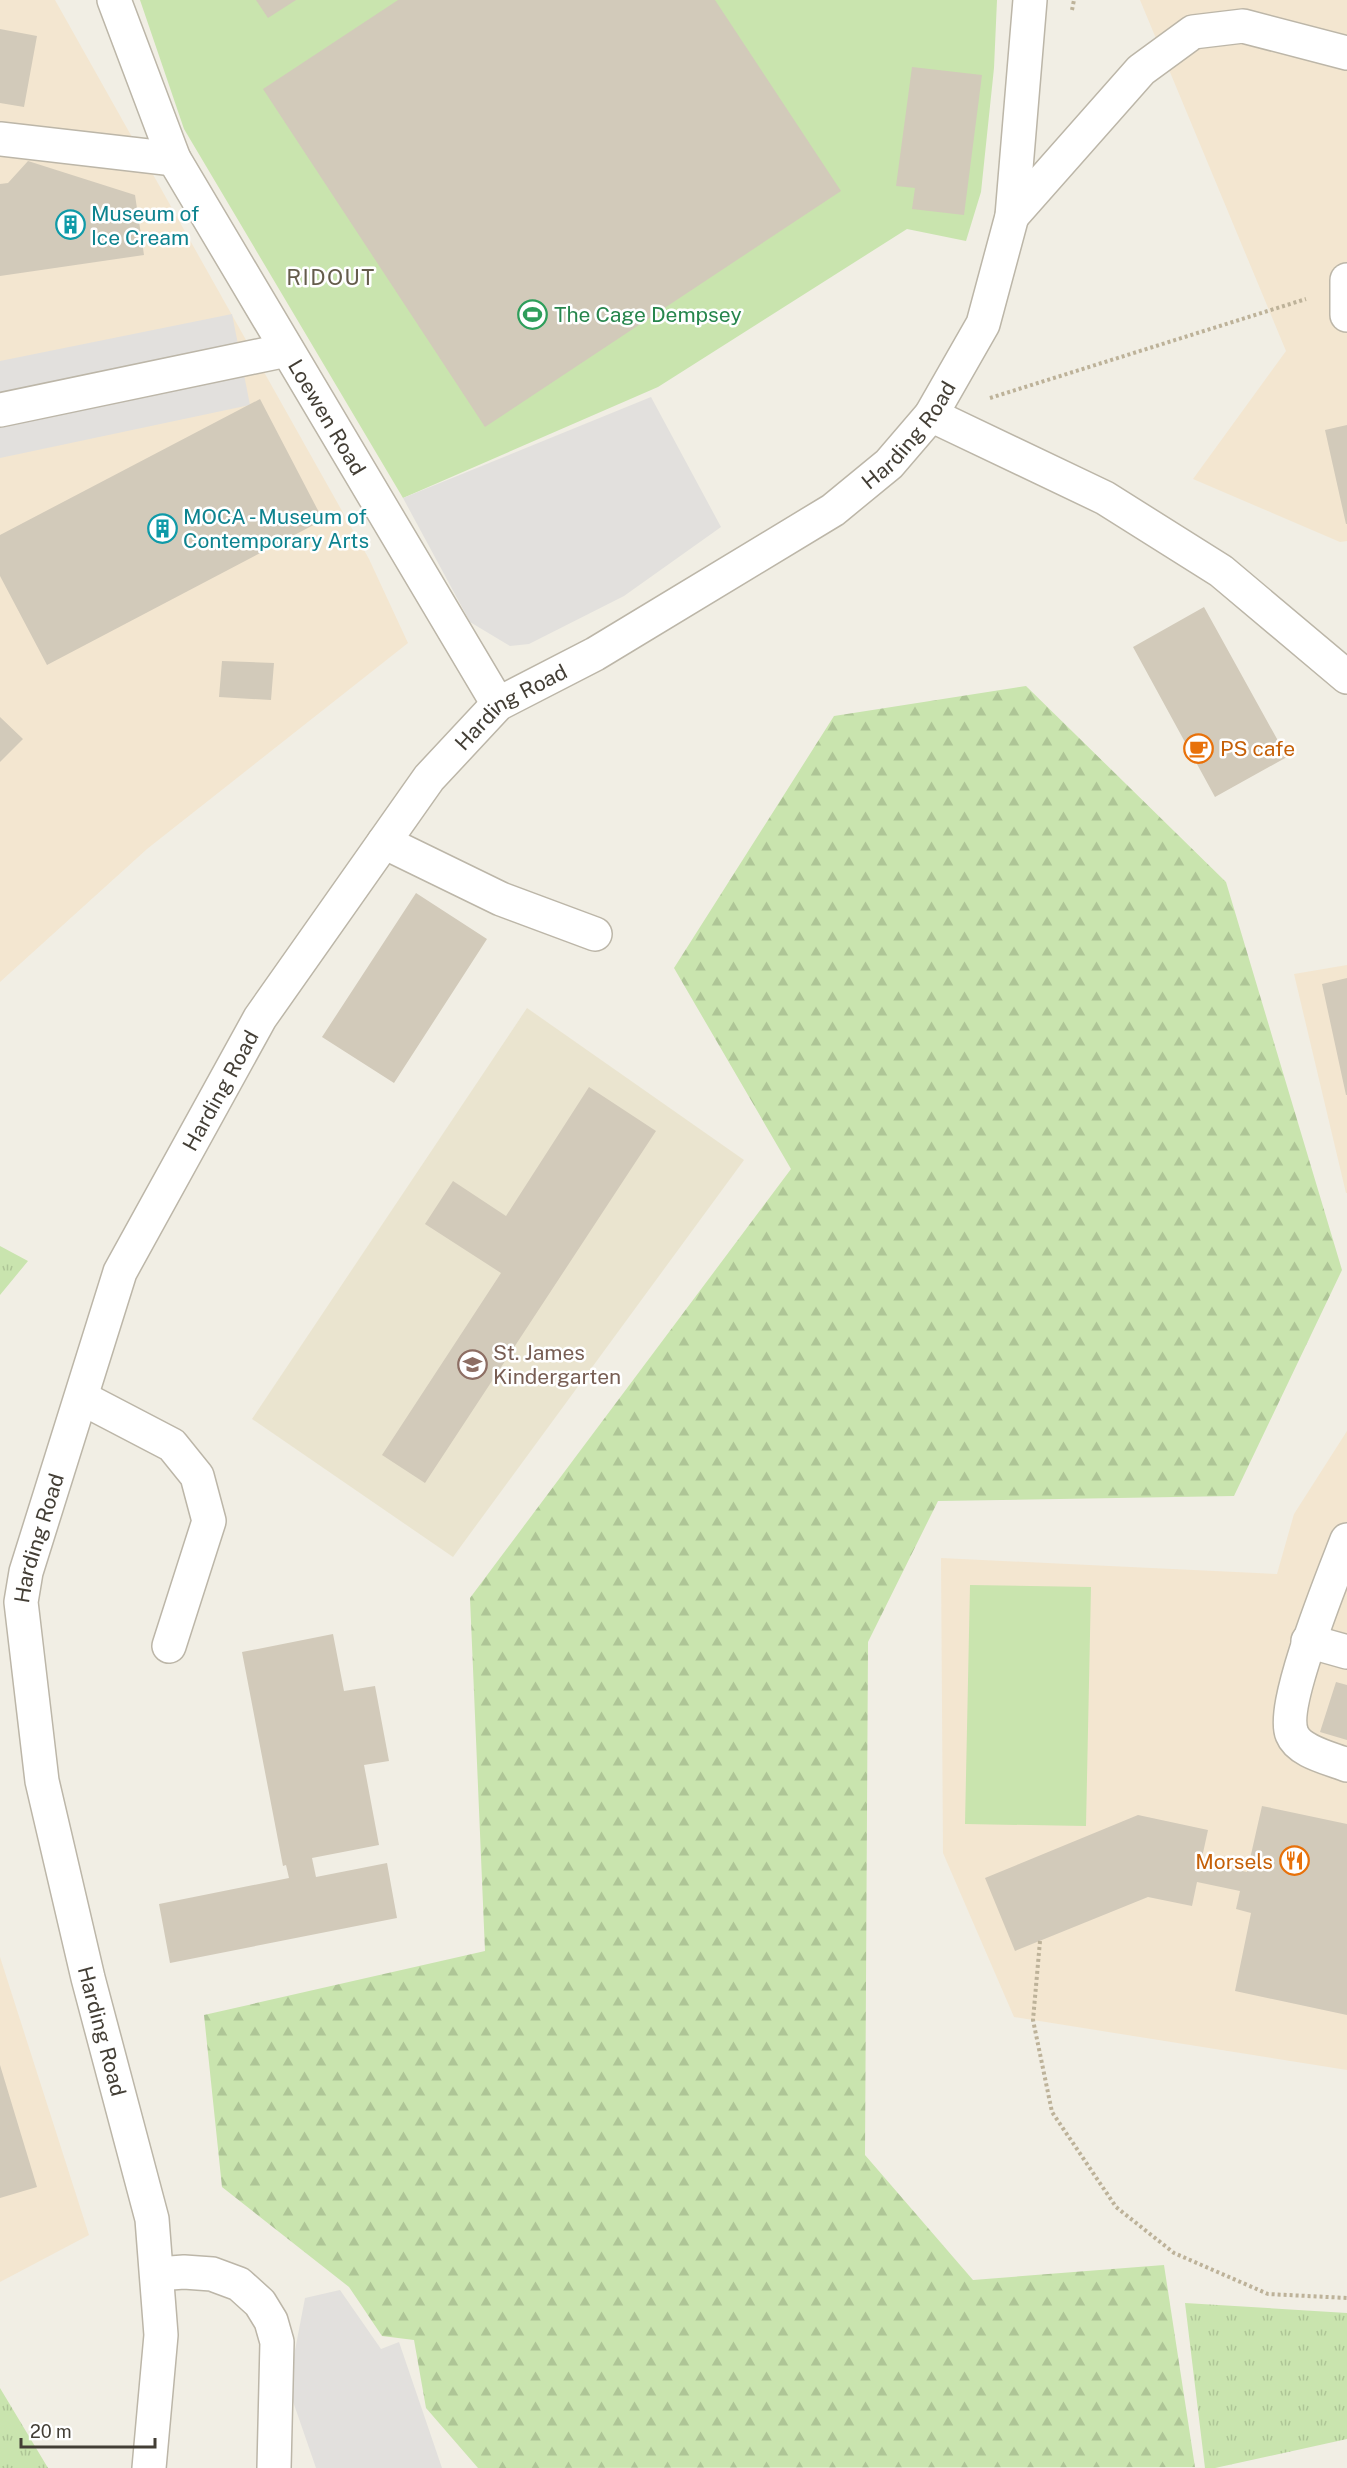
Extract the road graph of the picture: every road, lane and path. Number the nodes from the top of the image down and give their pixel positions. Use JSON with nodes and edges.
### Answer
{"nodes":[{"id":1,"x":114,"y":0,"type":"edge"},
{"id":2,"x":1030,"y":0,"type":"edge"},
{"id":3,"x":1347,"y":53,"type":"edge"},
{"id":4,"x":0,"y":139,"type":"edge"},
{"id":5,"x":174,"y":159,"type":"junction"},
{"id":6,"x":1012,"y":216,"type":"junction"},
{"id":7,"x":1347,"y":294,"type":"edge"},
{"id":8,"x":287,"y":350,"type":"junction"},
{"id":9,"x":0,"y":410,"type":"edge"},
{"id":10,"x":931,"y":415,"type":"junction"},
{"id":11,"x":1347,"y":676,"type":"edge"},
{"id":12,"x":498,"y":704,"type":"junction"},
{"id":13,"x":384,"y":842,"type":"junction"},
{"id":14,"x":595,"y":934,"type":"dead end"},
{"id":15,"x":82,"y":1398,"type":"junction"},
{"id":16,"x":1347,"y":1540,"type":"edge"},
{"id":17,"x":1308,"y":1641,"type":"junction"},
{"id":18,"x":169,"y":1646,"type":"dead end"},
{"id":19,"x":1347,"y":1652,"type":"edge"},
{"id":20,"x":1347,"y":1765,"type":"edge"},
{"id":21,"x":1040,"y":1941,"type":"dead end"},
{"id":22,"x":157,"y":2274,"type":"junction"},
{"id":23,"x":1347,"y":2298,"type":"edge"},
{"id":24,"x":149,"y":2468,"type":"edge"},
{"id":25,"x":273,"y":2468,"type":"edge"}],
"edges":[{"from":1,"to":5,"type":"street","name":"Loewen Road"},
{"from":2,"to":6,"type":"street","name":"Harding Road"},
{"from":3,"to":6,"type":"street"},
{"from":4,"to":5,"type":"street"},
{"from":5,"to":8,"type":"street","name":"Loewen Road"},
{"from":6,"to":10,"type":"street","name":"Harding Road"},
{"from":7,"to":10,"type":"path"},
{"from":8,"to":9,"type":"street"},
{"from":8,"to":12,"type":"street","name":"Loewen Road"},
{"from":10,"to":11,"type":"street"},
{"from":10,"to":12,"type":"street","name":"Harding Road"},
{"from":12,"to":13,"type":"street","name":"Harding Road"},
{"from":13,"to":14,"type":"street"},
{"from":13,"to":15,"type":"street","name":"Harding Road"},
{"from":15,"to":18,"type":"street"},
{"from":15,"to":22,"type":"street","name":"Harding Road"},
{"from":16,"to":17,"type":"street"},
{"from":17,"to":19,"type":"street"},
{"from":17,"to":20,"type":"street"},
{"from":21,"to":23,"type":"path"},
{"from":22,"to":24,"type":"street","name":"Harding Road"},
{"from":22,"to":25,"type":"street"}]}
